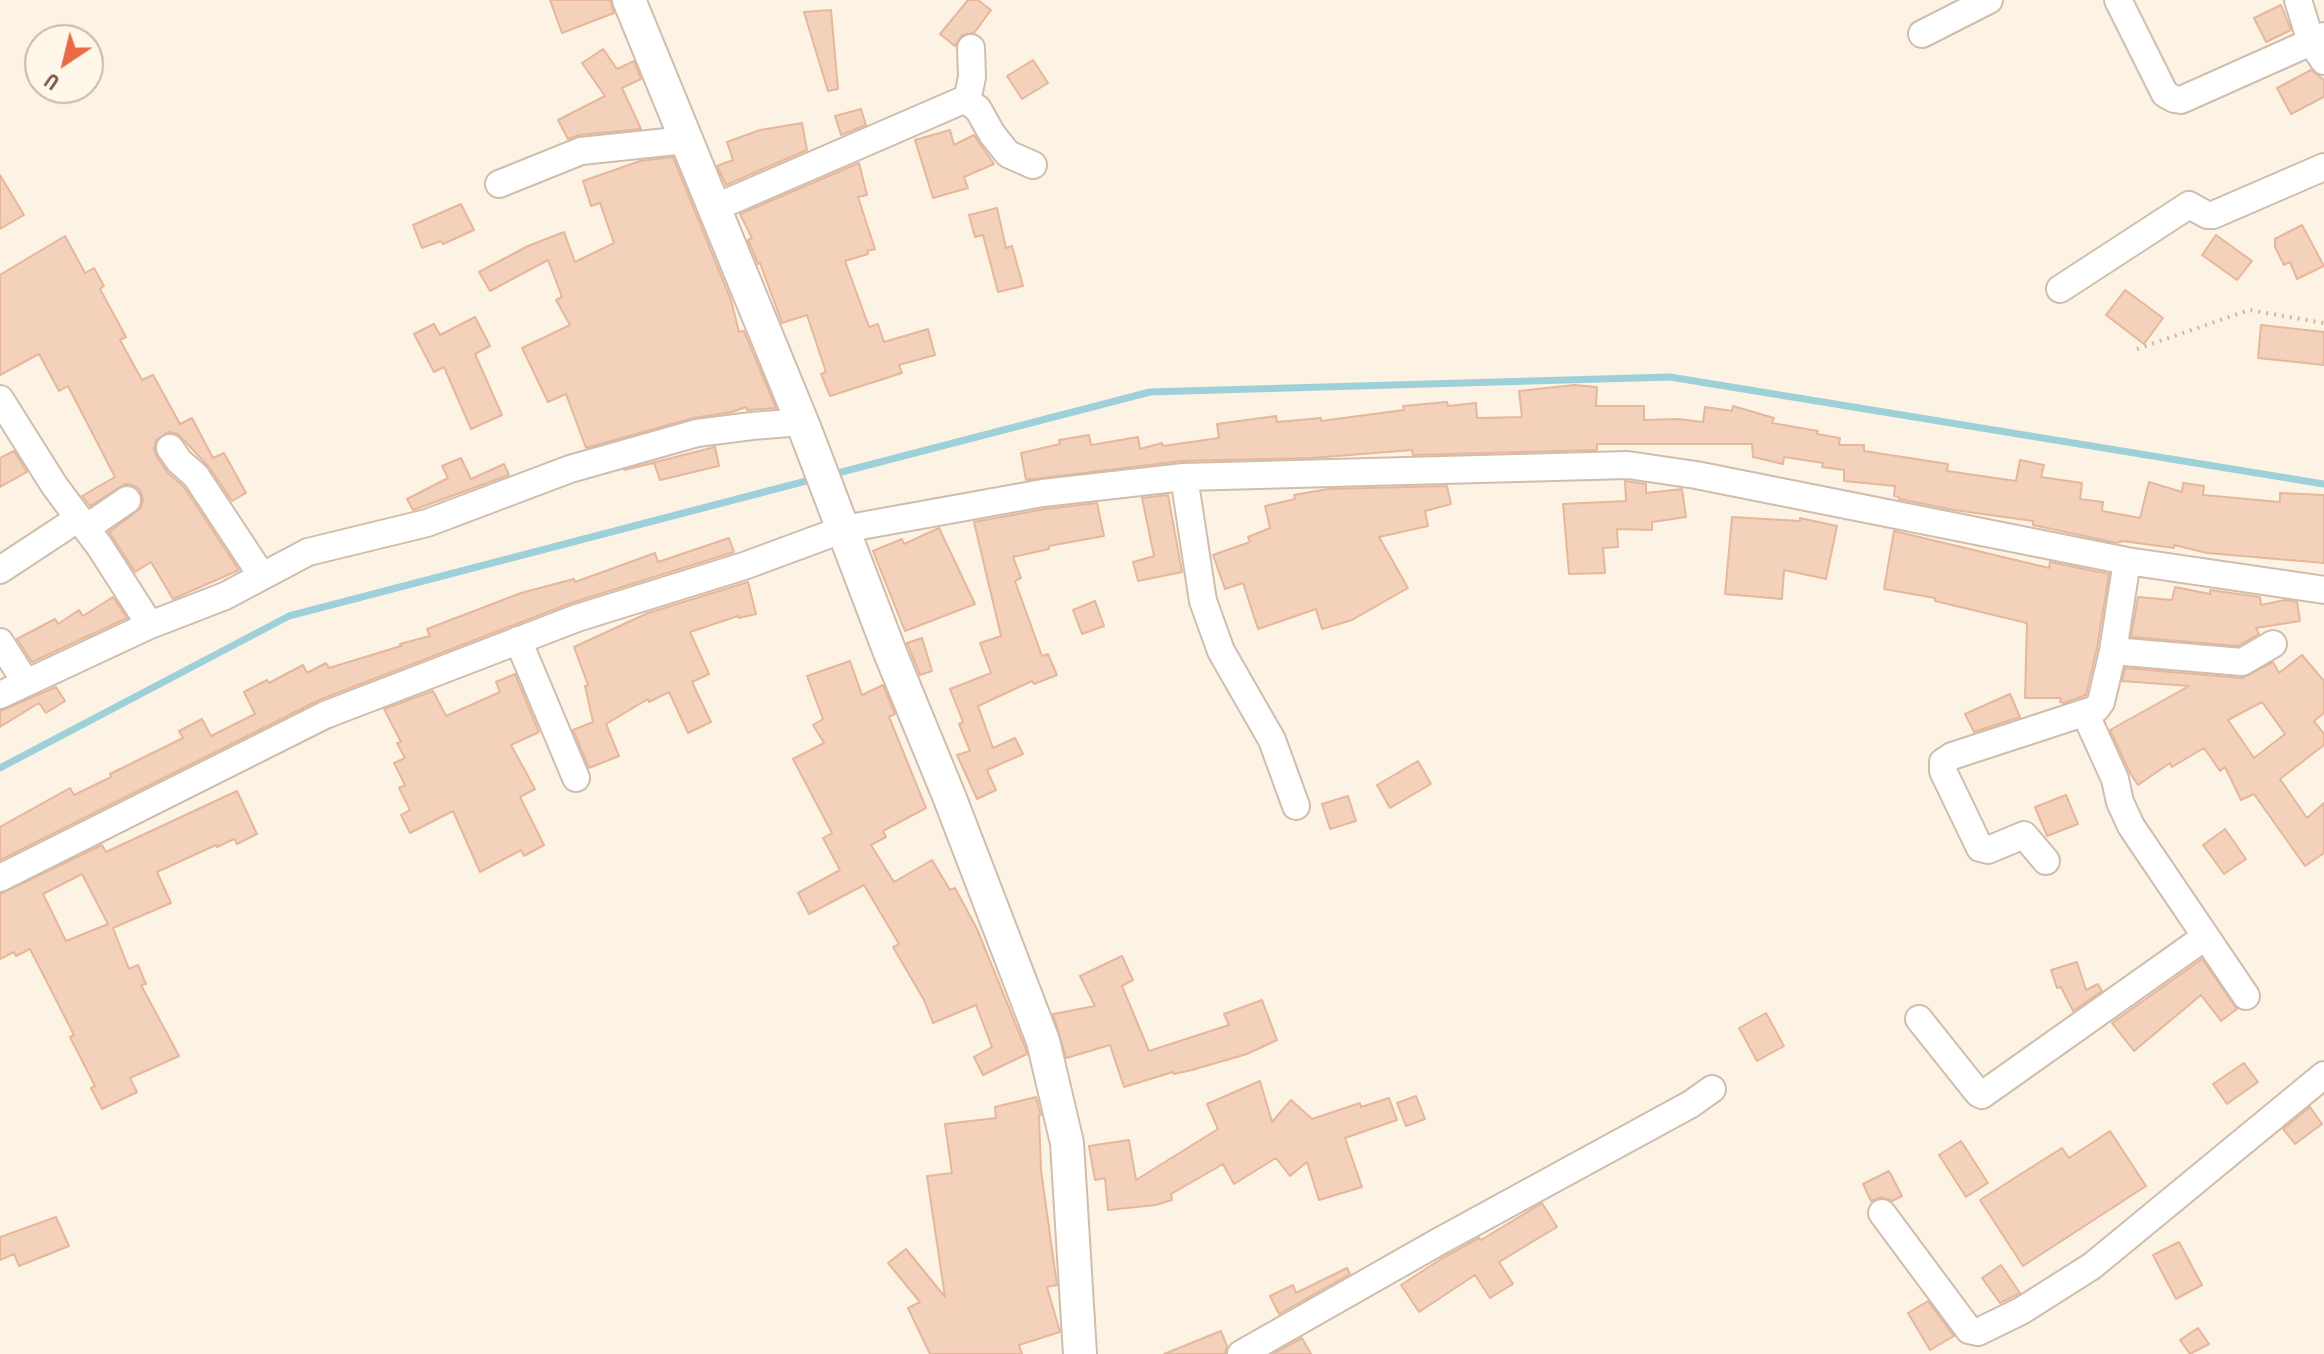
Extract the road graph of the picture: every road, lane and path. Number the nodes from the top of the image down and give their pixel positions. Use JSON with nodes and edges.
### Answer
{"nodes":[{"id":1,"x":629,"y":0,"type":"edge"},
{"id":2,"x":1989,"y":0,"type":"edge"},
{"id":3,"x":2118,"y":0,"type":"edge"},
{"id":4,"x":2298,"y":0,"type":"edge"},
{"id":5,"x":1922,"y":34,"type":"dead end"},
{"id":6,"x":2320,"y":46,"type":"edge"},
{"id":7,"x":971,"y":48,"type":"dead end"},
{"id":8,"x":967,"y":101,"type":"junction"},
{"id":9,"x":686,"y":140,"type":"junction"},
{"id":10,"x":1033,"y":165,"type":"dead end"},
{"id":11,"x":2324,"y":167,"type":"edge"},
{"id":12,"x":499,"y":184,"type":"dead end"},
{"id":13,"x":714,"y":208,"type":"junction"},
{"id":14,"x":2060,"y":289,"type":"dead end"},
{"id":15,"x":2324,"y":323,"type":"edge"},
{"id":16,"x":2137,"y":349,"type":"dead end"},
{"id":17,"x":0,"y":399,"type":"edge"},
{"id":18,"x":803,"y":424,"type":"junction"},
{"id":19,"x":170,"y":448,"type":"dead end"},
{"id":20,"x":1184,"y":477,"type":"junction"},
{"id":21,"x":127,"y":500,"type":"dead end"},
{"id":22,"x":840,"y":517,"type":"junction"},
{"id":23,"x":82,"y":523,"type":"junction"},
{"id":24,"x":2127,"y":561,"type":"junction"},
{"id":25,"x":0,"y":570,"type":"edge"},
{"id":26,"x":265,"y":575,"type":"junction"},
{"id":27,"x":2324,"y":590,"type":"edge"},
{"id":28,"x":150,"y":625,"type":"junction"},
{"id":29,"x":518,"y":640,"type":"junction"},
{"id":30,"x":0,"y":642,"type":"edge"},
{"id":31,"x":2273,"y":644,"type":"dead end"},
{"id":32,"x":2113,"y":651,"type":"junction"},
{"id":33,"x":26,"y":683,"type":"junction"},
{"id":34,"x":0,"y":695,"type":"edge"},
{"id":35,"x":2085,"y":713,"type":"junction"},
{"id":36,"x":576,"y":778,"type":"dead end"},
{"id":37,"x":1296,"y":806,"type":"dead end"},
{"id":38,"x":2046,"y":861,"type":"dead end"},
{"id":39,"x":0,"y":878,"type":"edge"},
{"id":40,"x":2205,"y":937,"type":"junction"},
{"id":41,"x":2246,"y":996,"type":"dead end"},
{"id":42,"x":1919,"y":1019,"type":"dead end"},
{"id":43,"x":2324,"y":1075,"type":"edge"},
{"id":44,"x":1712,"y":1089,"type":"dead end"},
{"id":45,"x":1882,"y":1213,"type":"dead end"},
{"id":46,"x":1080,"y":1354,"type":"edge"},
{"id":47,"x":1241,"y":1354,"type":"edge"}],
"edges":[{"from":1,"to":9,"type":"street"},
{"from":2,"to":5,"type":"street"},
{"from":3,"to":6,"type":"street"},
{"from":4,"to":6,"type":"street"},
{"from":7,"to":8,"type":"street"},
{"from":8,"to":10,"type":"street"},
{"from":8,"to":13,"type":"street"},
{"from":9,"to":12,"type":"street"},
{"from":9,"to":13,"type":"street"},
{"from":11,"to":14,"type":"street"},
{"from":13,"to":18,"type":"street"},
{"from":15,"to":16,"type":"path"},
{"from":17,"to":23,"type":"street"},
{"from":18,"to":22,"type":"street"},
{"from":18,"to":26,"type":"street"},
{"from":19,"to":26,"type":"street"},
{"from":20,"to":22,"type":"street"},
{"from":20,"to":24,"type":"street"},
{"from":20,"to":37,"type":"street"},
{"from":21,"to":23,"type":"street"},
{"from":22,"to":29,"type":"street"},
{"from":22,"to":46,"type":"street"},
{"from":23,"to":25,"type":"street"},
{"from":23,"to":28,"type":"street"},
{"from":24,"to":27,"type":"street"},
{"from":24,"to":32,"type":"street"},
{"from":26,"to":28,"type":"street"},
{"from":28,"to":33,"type":"street"},
{"from":29,"to":36,"type":"street"},
{"from":29,"to":39,"type":"street"},
{"from":30,"to":33,"type":"street"},
{"from":31,"to":32,"type":"street"},
{"from":32,"to":35,"type":"street"},
{"from":33,"to":34,"type":"street"},
{"from":35,"to":38,"type":"street"},
{"from":35,"to":40,"type":"street"},
{"from":40,"to":41,"type":"street"},
{"from":40,"to":42,"type":"street"},
{"from":43,"to":45,"type":"street"},
{"from":44,"to":47,"type":"street"}]}
